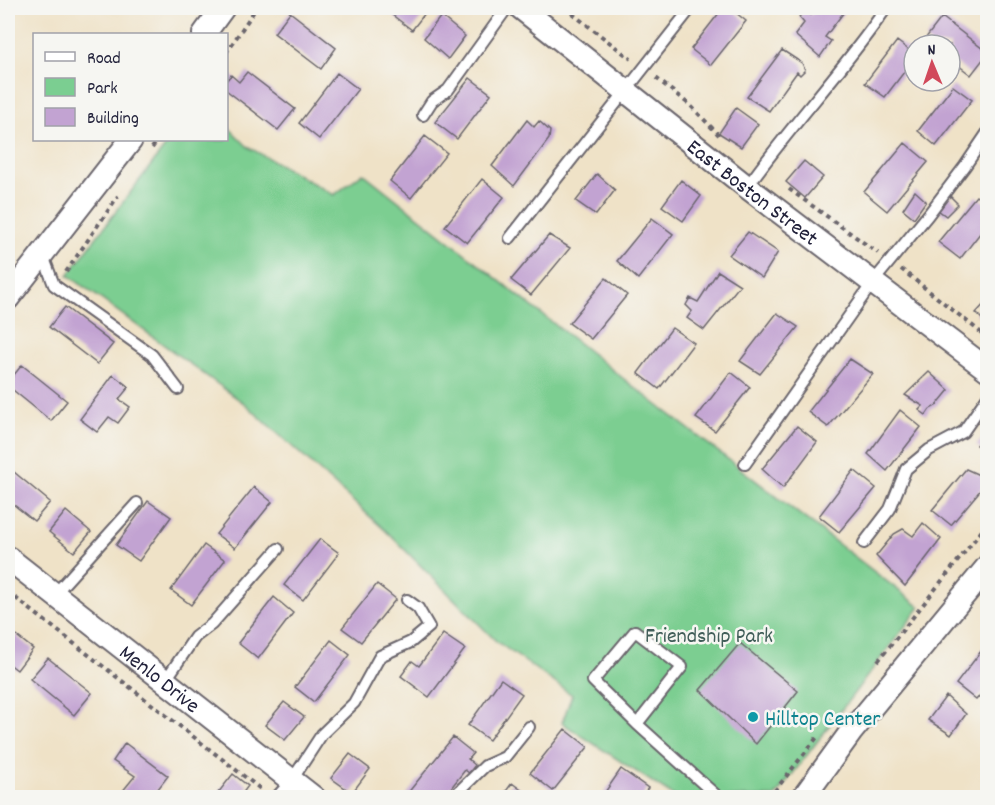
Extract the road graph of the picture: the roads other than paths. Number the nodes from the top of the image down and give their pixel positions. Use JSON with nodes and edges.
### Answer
{"nodes":[{"id":1,"x":223,"y":8,"type":"edge"},
{"id":2,"x":507,"y":8,"type":"edge"},
{"id":3,"x":521,"y":8,"type":"edge"},
{"id":4,"x":691,"y":8,"type":"edge"},
{"id":5,"x":884,"y":11,"type":"dead end"},
{"id":6,"x":205,"y":33,"type":"edge"},
{"id":7,"x":626,"y":89,"type":"junction"},
{"id":8,"x":423,"y":115,"type":"dead end"},
{"id":9,"x":987,"y":132,"type":"edge"},
{"id":10,"x":130,"y":141,"type":"edge"},
{"id":11,"x":747,"y":187,"type":"junction"},
{"id":12,"x":510,"y":238,"type":"dead end"},
{"id":13,"x":42,"y":253,"type":"junction"},
{"id":14,"x":873,"y":282,"type":"junction"},
{"id":15,"x":8,"y":298,"type":"edge"},
{"id":16,"x":987,"y":370,"type":"edge"},
{"id":17,"x":178,"y":389,"type":"dead end"},
{"id":18,"x":987,"y":396,"type":"edge"},
{"id":19,"x":745,"y":464,"type":"dead end"},
{"id":20,"x":137,"y":503,"type":"dead end"},
{"id":21,"x":864,"y":543,"type":"dead end"},
{"id":22,"x":278,"y":549,"type":"dead end"},
{"id":23,"x":8,"y":558,"type":"edge"},
{"id":24,"x":987,"y":566,"type":"edge"},
{"id":25,"x":54,"y":595,"type":"junction"},
{"id":26,"x":407,"y":600,"type":"dead end"},
{"id":27,"x":165,"y":681,"type":"junction"},
{"id":28,"x":637,"y":724,"type":"junction"},
{"id":29,"x":529,"y":726,"type":"dead end"},
{"id":30,"x":292,"y":780,"type":"junction"},
{"id":31,"x":276,"y":798,"type":"edge"},
{"id":32,"x":314,"y":798,"type":"edge"},
{"id":33,"x":452,"y":798,"type":"edge"},
{"id":34,"x":719,"y":798,"type":"edge"},
{"id":35,"x":803,"y":798,"type":"edge"}],
"edges":[{"from":1,"to":6,"type":"street"},
{"from":2,"to":8,"type":"lane"},
{"from":3,"to":7,"type":"street","name":"East Boston Street"},
{"from":4,"to":7,"type":"lane"},
{"from":5,"to":11,"type":"lane"},
{"from":7,"to":11,"type":"street","name":"East Boston Street"},
{"from":7,"to":12,"type":"lane"},
{"from":9,"to":14,"type":"lane"},
{"from":10,"to":13,"type":"street"},
{"from":11,"to":14,"type":"street","name":"East Boston Street"},
{"from":13,"to":15,"type":"street"},
{"from":13,"to":17,"type":"lane"},
{"from":14,"to":16,"type":"street","name":"East Boston Street"},
{"from":14,"to":19,"type":"lane"},
{"from":18,"to":21,"type":"lane"},
{"from":20,"to":25,"type":"lane"},
{"from":22,"to":27,"type":"lane"},
{"from":23,"to":25,"type":"street","name":"Menlo Drive"},
{"from":24,"to":35,"type":"street"},
{"from":25,"to":27,"type":"street","name":"Menlo Drive"},
{"from":26,"to":30,"type":"lane"},
{"from":27,"to":30,"type":"street","name":"Menlo Drive"},
{"from":28,"to":28,"type":"lane"},
{"from":28,"to":34,"type":"lane"},
{"from":29,"to":33,"type":"lane"},
{"from":30,"to":31,"type":"lane"},
{"from":30,"to":32,"type":"street","name":"Menlo Drive"}]}
